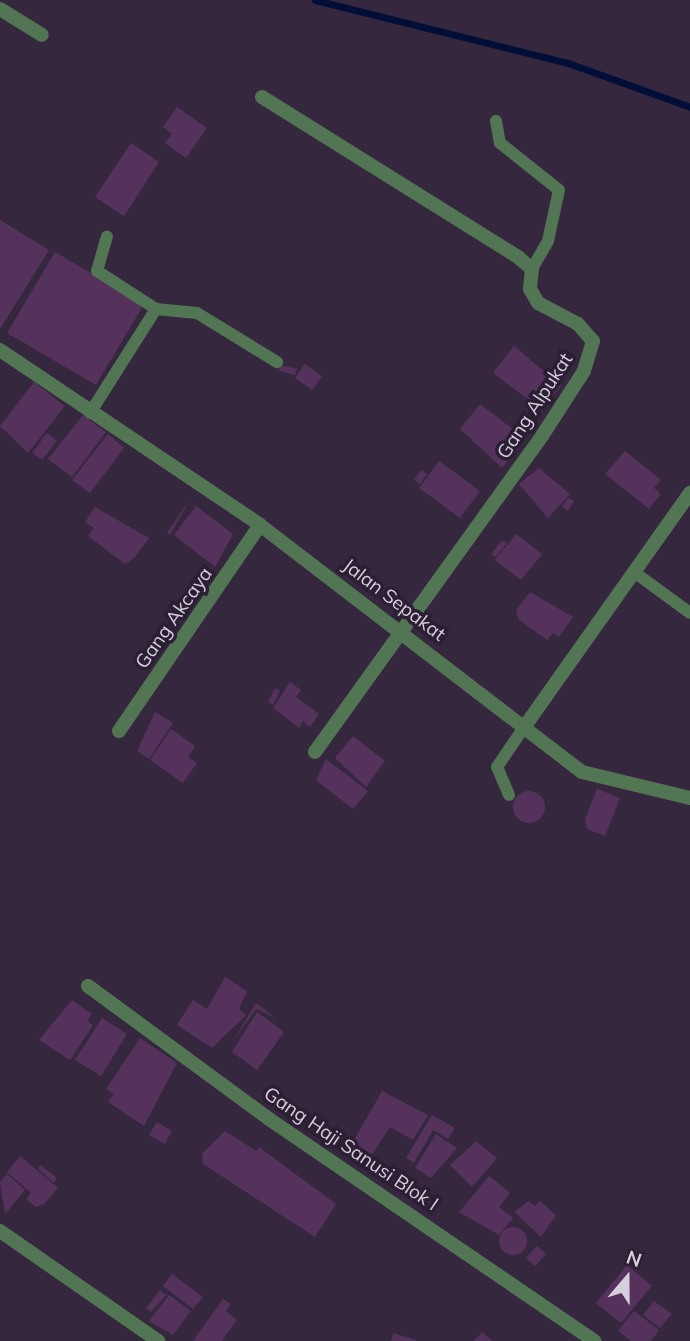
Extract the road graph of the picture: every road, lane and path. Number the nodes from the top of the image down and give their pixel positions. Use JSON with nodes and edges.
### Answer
{"nodes":[{"id":1,"x":0,"y":9,"type":"edge"},
{"id":2,"x":42,"y":35,"type":"dead end"},
{"id":3,"x":262,"y":97,"type":"dead end"},
{"id":4,"x":496,"y":121,"type":"dead end"},
{"id":5,"x":107,"y":236,"type":"dead end"},
{"id":6,"x":532,"y":269,"type":"junction"},
{"id":7,"x":156,"y":309,"type":"junction"},
{"id":8,"x":0,"y":350,"type":"edge"},
{"id":9,"x":277,"y":362,"type":"dead end"},
{"id":10,"x":90,"y":413,"type":"junction"},
{"id":11,"x":690,"y":493,"type":"edge"},
{"id":12,"x":260,"y":525,"type":"junction"},
{"id":13,"x":634,"y":572,"type":"junction"},
{"id":14,"x":690,"y":613,"type":"edge"},
{"id":15,"x":402,"y":629,"type":"junction"},
{"id":16,"x":525,"y":726,"type":"junction"},
{"id":17,"x":119,"y":731,"type":"dead end"},
{"id":18,"x":315,"y":752,"type":"dead end"},
{"id":19,"x":509,"y":795,"type":"dead end"},
{"id":20,"x":690,"y":798,"type":"edge"},
{"id":21,"x":88,"y":986,"type":"dead end"},
{"id":22,"x":0,"y":1231,"type":"edge"},
{"id":23,"x":158,"y":1341,"type":"edge"},
{"id":24,"x":595,"y":1341,"type":"edge"}],
"edges":[{"from":1,"to":2,"type":"street"},
{"from":3,"to":6,"type":"street"},
{"from":4,"to":6,"type":"lane"},
{"from":5,"to":7,"type":"lane"},
{"from":6,"to":15,"type":"street","name":"Gang Alpukat"},
{"from":7,"to":9,"type":"lane"},
{"from":7,"to":10,"type":"lane"},
{"from":8,"to":10,"type":"street","name":"Jalan Sepakat"},
{"from":10,"to":12,"type":"street","name":"Jalan Sepakat"},
{"from":11,"to":13,"type":"street"},
{"from":12,"to":15,"type":"street","name":"Jalan Sepakat"},
{"from":12,"to":17,"type":"street","name":"Gang Akcaya"},
{"from":13,"to":14,"type":"lane"},
{"from":13,"to":16,"type":"street"},
{"from":15,"to":16,"type":"street","name":"Jalan Sepakat"},
{"from":15,"to":18,"type":"street"},
{"from":16,"to":19,"type":"lane"},
{"from":16,"to":20,"type":"street","name":"Jalan Sepakat"},
{"from":21,"to":24,"type":"street","name":"Gang Haji Sanusi Blok I"},
{"from":22,"to":23,"type":"street"}]}
